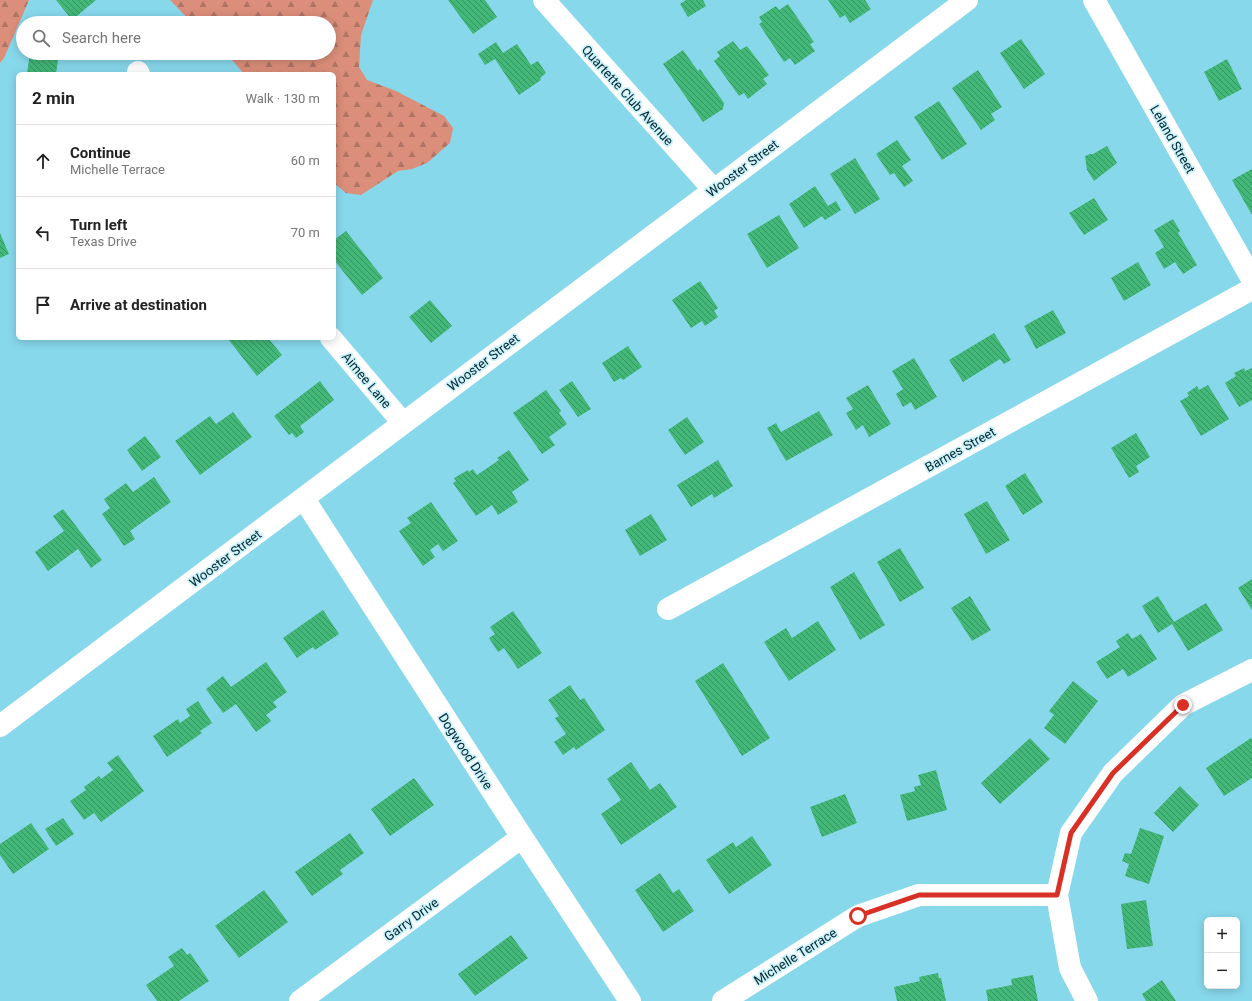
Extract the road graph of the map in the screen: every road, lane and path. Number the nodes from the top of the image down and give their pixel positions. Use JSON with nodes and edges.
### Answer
{"nodes":[{"id":1,"x":544,"y":0,"type":"edge"},
{"id":2,"x":967,"y":0,"type":"edge"},
{"id":3,"x":1094,"y":0,"type":"edge"},
{"id":4,"x":713,"y":189,"type":"junction"},
{"id":5,"x":1252,"y":279,"type":"edge"},
{"id":6,"x":1252,"y":289,"type":"edge"},
{"id":7,"x":333,"y":340,"type":"edge"},
{"id":8,"x":403,"y":423,"type":"junction"},
{"id":9,"x":304,"y":499,"type":"junction"},
{"id":10,"x":668,"y":609,"type":"dead end"},
{"id":11,"x":1252,"y":670,"type":"edge"},
{"id":12,"x":0,"y":726,"type":"edge"},
{"id":13,"x":522,"y":837,"type":"junction"},
{"id":14,"x":1057,"y":895,"type":"junction"},
{"id":15,"x":300,"y":1001,"type":"edge"},
{"id":16,"x":630,"y":1001,"type":"edge"},
{"id":17,"x":723,"y":1001,"type":"edge"},
{"id":18,"x":1087,"y":1001,"type":"edge"}],
"edges":[{"from":1,"to":4,"type":"street","name":"Quartette Club Avenue"},
{"from":2,"to":4,"type":"street","name":"Wooster Street"},
{"from":3,"to":5,"type":"street","name":"Leland Street"},
{"from":4,"to":8,"type":"street","name":"Wooster Street"},
{"from":6,"to":10,"type":"street","name":"Barnes Street"},
{"from":7,"to":8,"type":"street","name":"Aimee Lane"},
{"from":8,"to":9,"type":"street","name":"Wooster Street"},
{"from":9,"to":12,"type":"street","name":"Wooster Street"},
{"from":9,"to":13,"type":"street","name":"Dogwood Drive"},
{"from":11,"to":14,"type":"street"},
{"from":13,"to":15,"type":"street","name":"Garry Drive"},
{"from":13,"to":16,"type":"street","name":"Dogwood Drive"},
{"from":14,"to":17,"type":"street","name":"Michelle Terrace"},
{"from":14,"to":18,"type":"street"}]}
